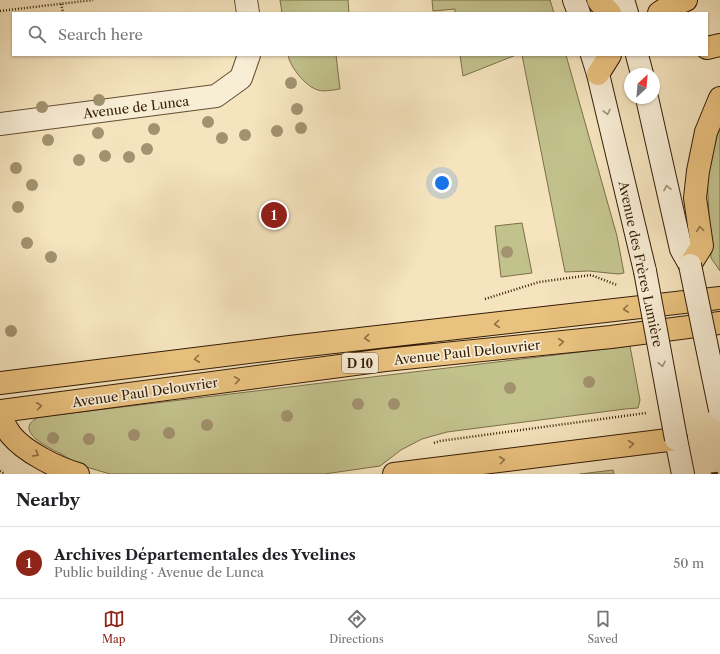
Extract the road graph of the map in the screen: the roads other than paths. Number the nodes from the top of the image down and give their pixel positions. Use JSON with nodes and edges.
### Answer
{"nodes":[{"id":1,"x":246,"y":0,"type":"edge"},
{"id":2,"x":574,"y":0,"type":"edge"},
{"id":3,"x":598,"y":0,"type":"edge"},
{"id":4,"x":624,"y":0,"type":"edge"},
{"id":5,"x":686,"y":0,"type":"edge"},
{"id":6,"x":248,"y":12,"type":"edge"},
{"id":7,"x":579,"y":12,"type":"edge"},
{"id":8,"x":609,"y":12,"type":"edge"},
{"id":9,"x":627,"y":12,"type":"edge"},
{"id":10,"x":660,"y":12,"type":"edge"},
{"id":11,"x":720,"y":45,"type":"edge"},
{"id":12,"x":708,"y":48,"type":"edge"},
{"id":13,"x":249,"y":56,"type":"edge"},
{"id":14,"x":608,"y":56,"type":"edge"},
{"id":15,"x":637,"y":56,"type":"edge"},
{"id":16,"x":595,"y":64,"type":"edge"},
{"id":17,"x":640,"y":68,"type":"edge"},
{"id":18,"x":720,"y":98,"type":"edge"},
{"id":19,"x":648,"y":104,"type":"edge"},
{"id":20,"x":0,"y":124,"type":"edge"},
{"id":21,"x":690,"y":265,"type":"junction"},
{"id":22,"x":720,"y":298,"type":"edge"},
{"id":23,"x":720,"y":323,"type":"edge"},
{"id":24,"x":0,"y":383,"type":"edge"},
{"id":25,"x":720,"y":410,"type":"edge"},
{"id":26,"x":0,"y":411,"type":"edge"},
{"id":27,"x":0,"y":417,"type":"edge"},
{"id":28,"x":676,"y":439,"type":"junction"},
{"id":29,"x":78,"y":474,"type":"edge"},
{"id":30,"x":394,"y":474,"type":"edge"},
{"id":31,"x":683,"y":474,"type":"edge"}],
"edges":[{"from":1,"to":6,"type":"main road"},
{"from":2,"to":7,"type":"main road"},
{"from":3,"to":8,"type":"main road"},
{"from":4,"to":9,"type":"main road"},
{"from":5,"to":10,"type":"main road"},
{"from":11,"to":12,"type":"main road"},
{"from":13,"to":20,"type":"main road","name":"Avenue de Lunca"},
{"from":14,"to":16,"type":"main road"},
{"from":15,"to":17,"type":"main road"},
{"from":16,"to":28,"type":"main road","name":"Avenue des Frères Lumière","one_way":true,"bridge":true},
{"from":21,"to":18,"type":"main road","one_way":true},
{"from":21,"to":19,"type":"main road","one_way":true},
{"from":21,"to":25,"type":"main road","bridge":true},
{"from":22,"to":24,"type":"main road","name":"Avenue Paul Delouvrier","number":"D 10","one_way":true},
{"from":26,"to":23,"type":"main road","name":"Avenue Paul Delouvrier","number":"D 10","one_way":true},
{"from":27,"to":29,"type":"main road","one_way":true},
{"from":30,"to":28,"type":"main road","one_way":true},
{"from":28,"to":31,"type":"main road","name":"Avenue des Frères Lumière"}]}
